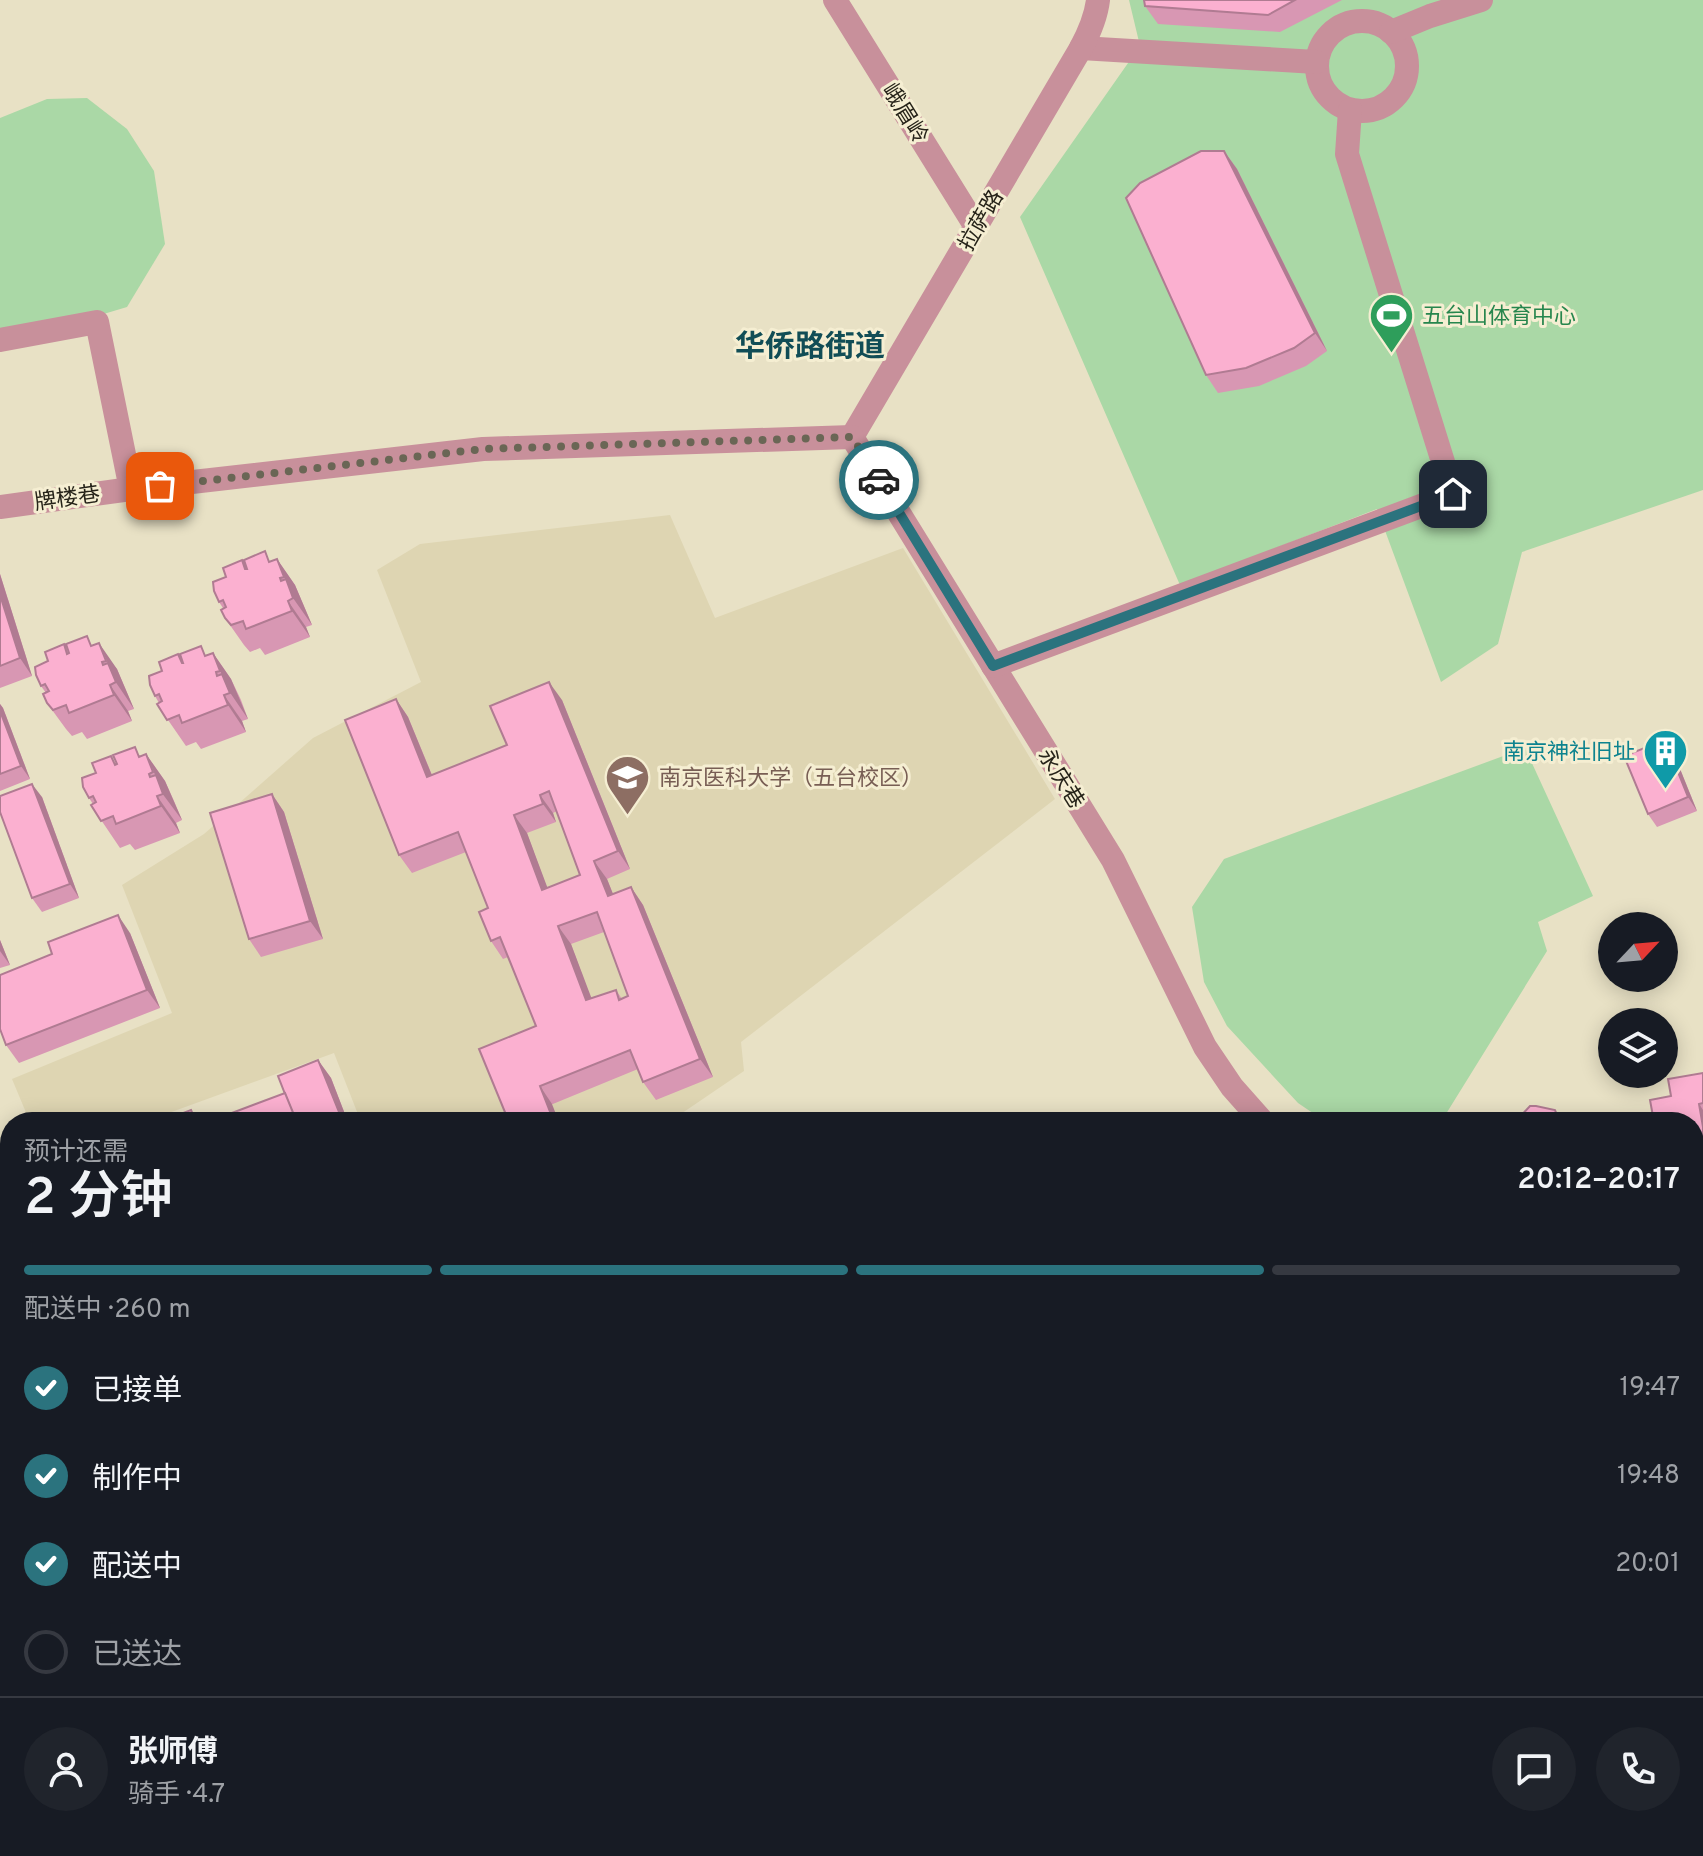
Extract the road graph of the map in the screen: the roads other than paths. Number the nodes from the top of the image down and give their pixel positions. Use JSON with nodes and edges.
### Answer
{"nodes":[{"id":1,"x":835,"y":0,"type":"edge"},
{"id":2,"x":1098,"y":0,"type":"edge"},
{"id":3,"x":1481,"y":0,"type":"edge"},
{"id":4,"x":1428,"y":8,"type":"edge"},
{"id":5,"x":1391,"y":32,"type":"junction"},
{"id":6,"x":1081,"y":48,"type":"junction"},
{"id":7,"x":1316,"y":62,"type":"junction"},
{"id":8,"x":1350,"y":110,"type":"junction"},
{"id":9,"x":976,"y":227,"type":"junction"},
{"id":10,"x":0,"y":340,"type":"edge"},
{"id":11,"x":852,"y":437,"type":"junction"},
{"id":12,"x":131,"y":489,"type":"junction"},
{"id":13,"x":0,"y":507,"type":"edge"},
{"id":14,"x":993,"y":666,"type":"junction"},
{"id":15,"x":1254,"y":1112,"type":"edge"}],
"edges":[{"from":1,"to":9,"type":"street","name":"峨眉岭"},
{"from":2,"to":6,"type":"street","name":"拉萨路"},
{"from":3,"to":4,"type":"street"},
{"from":4,"to":5,"type":"street"},
{"from":5,"to":7,"type":"street"},
{"from":5,"to":8,"type":"street"},
{"from":6,"to":7,"type":"street"},
{"from":6,"to":9,"type":"street","name":"拉萨路"},
{"from":7,"to":8,"type":"street"},
{"from":8,"to":14,"type":"street"},
{"from":9,"to":11,"type":"street","name":"拉萨路"},
{"from":10,"to":12,"type":"street"},
{"from":11,"to":12,"type":"street","name":"牌楼巷"},
{"from":11,"to":14,"type":"street","name":"永庆巷"},
{"from":12,"to":13,"type":"street","name":"牌楼巷"},
{"from":14,"to":15,"type":"street","name":"永庆巷"}]}
